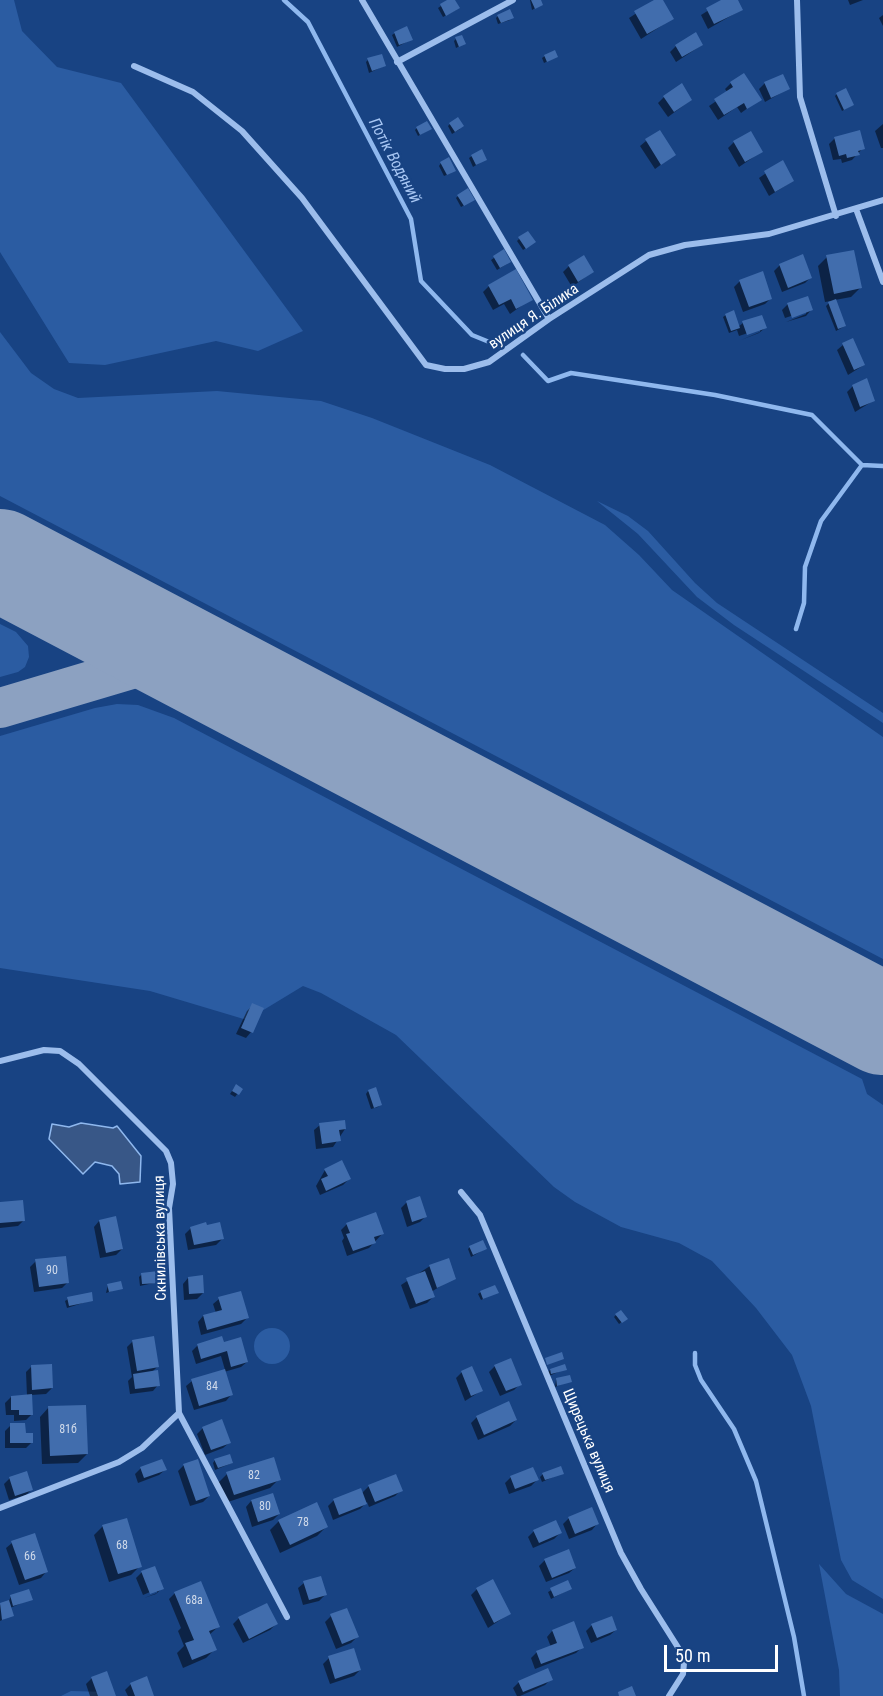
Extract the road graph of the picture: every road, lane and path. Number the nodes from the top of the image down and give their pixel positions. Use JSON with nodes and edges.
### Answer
{"nodes":[{"id":1,"x":362,"y":0,"type":"edge"},
{"id":2,"x":513,"y":0,"type":"edge"},
{"id":3,"x":797,"y":0,"type":"edge"},
{"id":4,"x":397,"y":62,"type":"junction"},
{"id":5,"x":134,"y":66,"type":"dead end"},
{"id":6,"x":883,"y":200,"type":"edge"},
{"id":7,"x":856,"y":209,"type":"junction"},
{"id":8,"x":836,"y":216,"type":"junction"},
{"id":9,"x":883,"y":282,"type":"edge"},
{"id":10,"x":549,"y":319,"type":"junction"},
{"id":11,"x":0,"y":1061,"type":"edge"},
{"id":12,"x":461,"y":1192,"type":"dead end"},
{"id":13,"x":179,"y":1413,"type":"junction"},
{"id":14,"x":0,"y":1508,"type":"edge"},
{"id":15,"x":287,"y":1617,"type":"dead end"},
{"id":16,"x":669,"y":1696,"type":"edge"}],
"edges":[{"from":1,"to":4,"type":"street"},
{"from":2,"to":4,"type":"street"},
{"from":3,"to":8,"type":"street"},
{"from":4,"to":10,"type":"street"},
{"from":5,"to":10,"type":"street","name":"вулиця Я. Білика"},
{"from":6,"to":7,"type":"street","name":"вулиця Я. Білика"},
{"from":7,"to":8,"type":"street","name":"вулиця Я. Білика"},
{"from":7,"to":9,"type":"street"},
{"from":8,"to":10,"type":"street","name":"вулиця Я. Білика"},
{"from":11,"to":13,"type":"street","name":"Скнилівська вулиця"},
{"from":12,"to":16,"type":"street","name":"Щирецька вулиця"},
{"from":13,"to":14,"type":"street"},
{"from":13,"to":15,"type":"street","name":"Скнилівська вулиця"}]}
